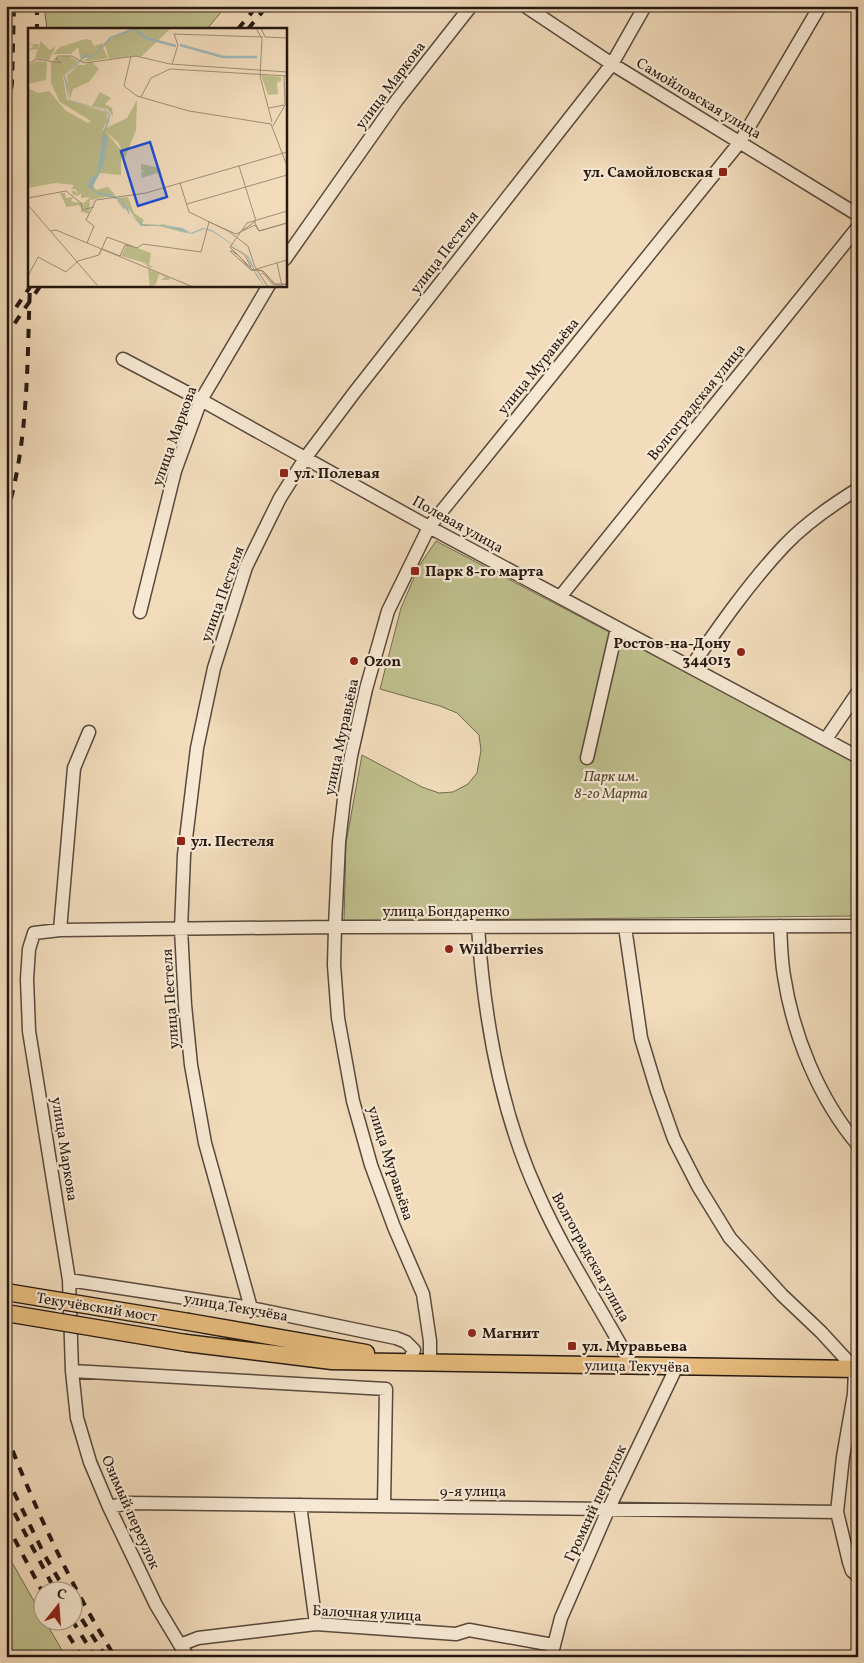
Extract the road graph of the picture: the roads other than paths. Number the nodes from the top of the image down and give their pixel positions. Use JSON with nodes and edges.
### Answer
{"nodes":[{"id":1,"x":471,"y":6,"type":"edge"},
{"id":2,"x":525,"y":6,"type":"edge"},
{"id":3,"x":645,"y":6,"type":"edge"},
{"id":4,"x":820,"y":6,"type":"edge"},
{"id":5,"x":612,"y":64,"type":"junction"},
{"id":6,"x":740,"y":142,"type":"junction"},
{"id":7,"x":858,"y":215,"type":"edge"},
{"id":8,"x":858,"y":227,"type":"edge"},
{"id":9,"x":286,"y":258,"type":"edge"},
{"id":10,"x":268,"y":286,"type":"edge"},
{"id":11,"x":123,"y":359,"type":"dead end"},
{"id":12,"x":201,"y":400,"type":"junction"},
{"id":13,"x":306,"y":457,"type":"junction"},
{"id":14,"x":858,"y":489,"type":"edge"},
{"id":15,"x":429,"y":527,"type":"junction"},
{"id":16,"x":560,"y":597,"type":"junction"},
{"id":17,"x":140,"y":612,"type":"dead end"},
{"id":18,"x":617,"y":628,"type":"junction"},
{"id":19,"x":691,"y":667,"type":"junction"},
{"id":20,"x":858,"y":692,"type":"edge"},
{"id":21,"x":90,"y":732,"type":"dead end"},
{"id":22,"x":826,"y":740,"type":"junction"},
{"id":23,"x":858,"y":756,"type":"edge"},
{"id":24,"x":586,"y":758,"type":"dead end"},
{"id":25,"x":780,"y":926,"type":"junction"},
{"id":26,"x":858,"y":926,"type":"edge"},
{"id":27,"x":334,"y":927,"type":"junction"},
{"id":28,"x":625,"y":927,"type":"junction"},
{"id":29,"x":478,"y":928,"type":"junction"},
{"id":30,"x":181,"y":929,"type":"junction"},
{"id":31,"x":60,"y":930,"type":"junction"},
{"id":32,"x":34,"y":933,"type":"joint"},
{"id":33,"x":858,"y":1146,"type":"edge"},
{"id":34,"x":69,"y":1280,"type":"junction"},
{"id":35,"x":6,"y":1292,"type":"edge"},
{"id":36,"x":251,"y":1308,"type":"junction"},
{"id":37,"x":6,"y":1313,"type":"edge"},
{"id":38,"x":430,"y":1341,"type":"junction"},
{"id":39,"x":406,"y":1342,"type":"junction"},
{"id":40,"x":418,"y":1362,"type":"junction"},
{"id":41,"x":632,"y":1366,"type":"junction"},
{"id":42,"x":677,"y":1366,"type":"junction"},
{"id":43,"x":857,"y":1369,"type":"edge"},
{"id":44,"x":72,"y":1371,"type":"junction"},
{"id":45,"x":300,"y":1504,"type":"junction"},
{"id":46,"x":384,"y":1506,"type":"junction"},
{"id":47,"x":109,"y":1507,"type":"junction"},
{"id":48,"x":609,"y":1508,"type":"junction"},
{"id":49,"x":837,"y":1512,"type":"junction"},
{"id":50,"x":858,"y":1576,"type":"edge"},
{"id":51,"x":316,"y":1624,"type":"junction"},
{"id":52,"x":180,"y":1645,"type":"junction"},
{"id":53,"x":552,"y":1651,"type":"edge"},
{"id":54,"x":188,"y":1657,"type":"edge"}],
"edges":[{"from":1,"to":9,"type":"street","name":"улица Маркова"},
{"from":2,"to":5,"type":"street","name":"Самойловская улица"},
{"from":3,"to":5,"type":"street","name":"улица Пестеля"},
{"from":4,"to":6,"type":"street","name":"улица Муравьёва"},
{"from":5,"to":6,"type":"street","name":"Самойловская улица"},
{"from":5,"to":13,"type":"street","name":"улица Пестеля"},
{"from":6,"to":7,"type":"street","name":"Самойловская улица"},
{"from":6,"to":15,"type":"street","name":"улица Муравьёва"},
{"from":8,"to":16,"type":"street","name":"Волгоградская улица"},
{"from":10,"to":12,"type":"street","name":"улица Маркова"},
{"from":11,"to":12,"type":"street","name":"Полевая улица"},
{"from":12,"to":13,"type":"street","name":"Полевая улица"},
{"from":12,"to":17,"type":"street","name":"улица Маркова"},
{"from":13,"to":15,"type":"street","name":"Полевая улица"},
{"from":13,"to":30,"type":"street","name":"улица Пестеля"},
{"from":14,"to":19,"type":"street"},
{"from":15,"to":16,"type":"street","name":"Полевая улица"},
{"from":15,"to":27,"type":"street","name":"улица Муравьёва"},
{"from":16,"to":18,"type":"street","name":"Полевая улица"},
{"from":18,"to":19,"type":"street","name":"Полевая улица"},
{"from":18,"to":24,"type":"street"},
{"from":19,"to":22,"type":"street","name":"Полевая улица"},
{"from":20,"to":22,"type":"street"},
{"from":21,"to":31,"type":"street"},
{"from":22,"to":23,"type":"street","name":"Полевая улица"},
{"from":25,"to":26,"type":"street","name":"улица Бондаренко"},
{"from":25,"to":28,"type":"street","name":"улица Бондаренко"},
{"from":25,"to":33,"type":"street"},
{"from":27,"to":29,"type":"street","name":"улица Бондаренко"},
{"from":27,"to":30,"type":"street","name":"улица Бондаренко"},
{"from":27,"to":38,"type":"street","name":"улица Муравьёва"},
{"from":28,"to":29,"type":"street","name":"улица Бондаренко"},
{"from":28,"to":43,"type":"street"},
{"from":29,"to":41,"type":"street","name":"Волгоградская улица"},
{"from":30,"to":31,"type":"street","name":"улица Бондаренко"},
{"from":30,"to":36,"type":"street","name":"улица Пестеля"},
{"from":31,"to":32,"type":"street","name":"улица Бондаренко"},
{"from":32,"to":34,"type":"street","name":"улица Маркова"},
{"from":34,"to":36,"type":"street","name":"улица Текучёва"},
{"from":34,"to":44,"type":"street","name":"улица Маркова"},
{"from":35,"to":40,"type":"main road","name":"Текучёвский мост","bridge":true},
{"from":36,"to":39,"type":"street","name":"улица Текучёва"},
{"from":37,"to":40,"type":"main road","name":"Текучёвский мост","bridge":true},
{"from":38,"to":39,"type":"street","name":"улица Текучёва"},
{"from":38,"to":40,"type":"street","name":"улица Муравьёва"},
{"from":39,"to":40,"type":"street"},
{"from":40,"to":41,"type":"main road","name":"улица Текучёва"},
{"from":41,"to":42,"type":"main road","name":"улица Текучёва"},
{"from":42,"to":43,"type":"main road","name":"улица Текучёва"},
{"from":42,"to":48,"type":"street","name":"Громкий переулок"},
{"from":43,"to":49,"type":"street"},
{"from":44,"to":46,"type":"street"},
{"from":44,"to":47,"type":"street","name":"Озимый переулок"},
{"from":45,"to":46,"type":"street","name":"9-я улица"},
{"from":45,"to":47,"type":"street","name":"9-я улица"},
{"from":45,"to":51,"type":"street"},
{"from":46,"to":48,"type":"street","name":"9-я улица"},
{"from":47,"to":52,"type":"street","name":"Озимый переулок"},
{"from":48,"to":49,"type":"street","name":"9-я улица"},
{"from":48,"to":53,"type":"street","name":"Громкий переулок"},
{"from":49,"to":50,"type":"street"},
{"from":51,"to":52,"type":"street","name":"Балочная улица"},
{"from":51,"to":53,"type":"street","name":"Балочная улица"},
{"from":52,"to":54,"type":"street","name":"Озимый переулок"}]}
